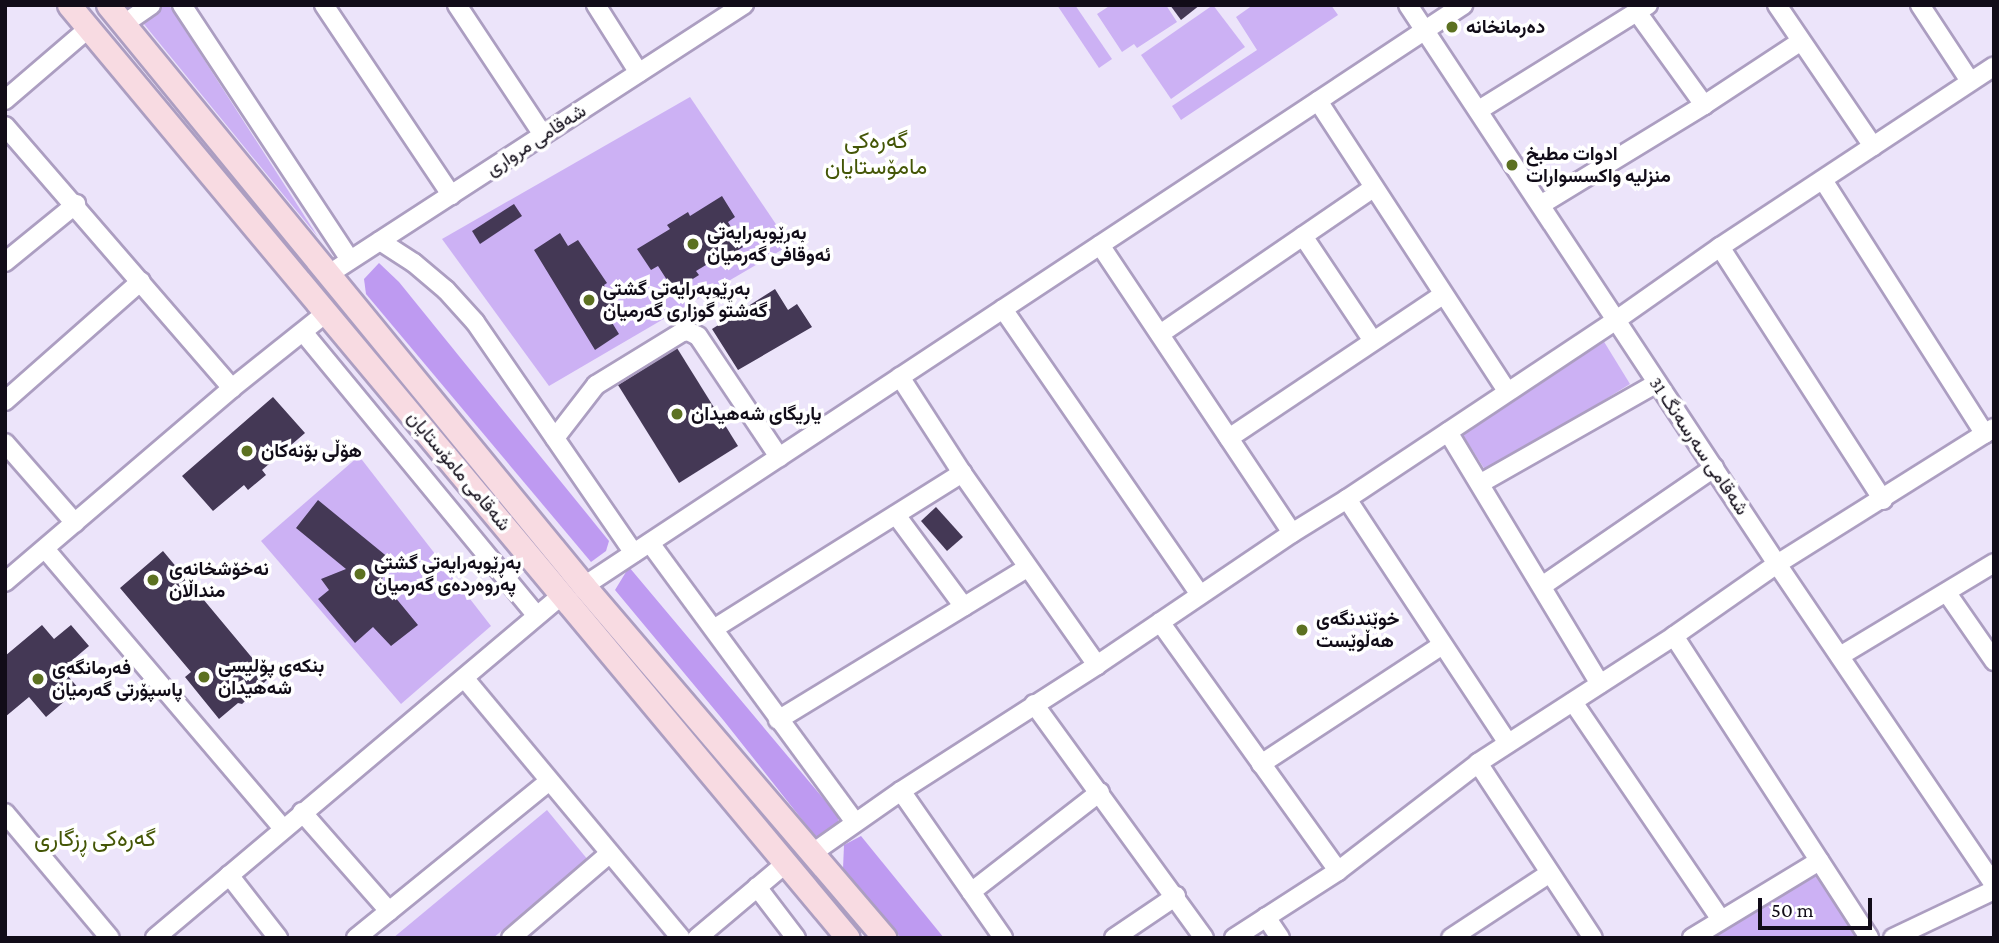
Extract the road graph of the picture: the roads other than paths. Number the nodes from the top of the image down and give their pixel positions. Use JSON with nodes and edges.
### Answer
{"nodes":[{"id":1,"x":69,"y":5,"type":"edge"},
{"id":2,"x":108,"y":5,"type":"edge"},
{"id":3,"x":182,"y":5,"type":"edge"},
{"id":4,"x":324,"y":5,"type":"edge"},
{"id":5,"x":457,"y":5,"type":"edge"},
{"id":6,"x":596,"y":5,"type":"edge"},
{"id":7,"x":744,"y":5,"type":"edge"},
{"id":8,"x":1408,"y":5,"type":"edge"},
{"id":9,"x":1463,"y":5,"type":"edge"},
{"id":10,"x":1777,"y":5,"type":"edge"},
{"id":11,"x":1920,"y":5,"type":"edge"},
{"id":12,"x":147,"y":6,"type":"edge"},
{"id":13,"x":1642,"y":9,"type":"edge"},
{"id":14,"x":124,"y":24,"type":"junction"},
{"id":15,"x":89,"y":29,"type":"junction"},
{"id":16,"x":1425,"y":30,"type":"junction"},
{"id":17,"x":1801,"y":41,"type":"junction"},
{"id":18,"x":1994,"y":66,"type":"edge"},
{"id":19,"x":639,"y":73,"type":"junction"},
{"id":20,"x":1969,"y":82,"type":"junction"},
{"id":21,"x":5,"y":100,"type":"edge"},
{"id":22,"x":1318,"y":101,"type":"junction"},
{"id":23,"x":1704,"y":105,"type":"junction"},
{"id":24,"x":1479,"y":110,"type":"junction"},
{"id":25,"x":5,"y":126,"type":"edge"},
{"id":26,"x":543,"y":135,"type":"junction"},
{"id":27,"x":1873,"y":146,"type":"junction"},
{"id":28,"x":1823,"y":180,"type":"junction"},
{"id":29,"x":1373,"y":188,"type":"junction"},
{"id":30,"x":451,"y":195,"type":"junction"},
{"id":31,"x":76,"y":204,"type":"junction"},
{"id":32,"x":1542,"y":204,"type":"junction"},
{"id":33,"x":1303,"y":236,"type":"junction"},
{"id":34,"x":380,"y":241,"type":"junction"},
{"id":35,"x":1100,"y":245,"type":"junction"},
{"id":36,"x":1720,"y":247,"type":"junction"},
{"id":37,"x":350,"y":260,"type":"junction"},
{"id":38,"x":5,"y":262,"type":"edge"},
{"id":39,"x":329,"y":274,"type":"junction"},
{"id":40,"x":141,"y":281,"type":"junction"},
{"id":41,"x":1443,"y":295,"type":"junction"},
{"id":42,"x":1003,"y":309,"type":"junction"},
{"id":43,"x":326,"y":313,"type":"junction"},
{"id":44,"x":1615,"y":321,"type":"junction"},
{"id":45,"x":303,"y":332,"type":"junction"},
{"id":46,"x":1160,"y":334,"type":"junction"},
{"id":47,"x":1373,"y":341,"type":"junction"},
{"id":48,"x":900,"y":377,"type":"junction"},
{"id":49,"x":1657,"y":383,"type":"junction"},
{"id":50,"x":232,"y":388,"type":"junction"},
{"id":51,"x":1507,"y":391,"type":"junction"},
{"id":52,"x":5,"y":401,"type":"edge"},
{"id":53,"x":443,"y":411,"type":"junction"},
{"id":54,"x":422,"y":427,"type":"junction"},
{"id":55,"x":1989,"y":431,"type":"edge"},
{"id":56,"x":1448,"y":432,"type":"junction"},
{"id":57,"x":555,"y":438,"type":"junction"},
{"id":58,"x":1229,"y":438,"type":"junction"},
{"id":59,"x":5,"y":443,"type":"edge"},
{"id":60,"x":479,"y":455,"type":"junction"},
{"id":61,"x":779,"y":457,"type":"junction"},
{"id":62,"x":1714,"y":468,"type":"junction"},
{"id":63,"x":460,"y":472,"type":"junction"},
{"id":64,"x":962,"y":474,"type":"junction"},
{"id":65,"x":1481,"y":483,"type":"junction"},
{"id":66,"x":1347,"y":499,"type":"junction"},
{"id":67,"x":1883,"y":500,"type":"junction"},
{"id":68,"x":896,"y":515,"type":"junction"},
{"id":69,"x":75,"y":523,"type":"junction"},
{"id":70,"x":1292,"y":533,"type":"junction"},
{"id":71,"x":650,"y":543,"type":"junction"},
{"id":72,"x":46,"y":550,"type":"junction"},
{"id":73,"x":634,"y":553,"type":"junction"},
{"id":74,"x":1994,"y":563,"type":"edge"},
{"id":75,"x":1777,"y":564,"type":"junction"},
{"id":76,"x":1027,"y":568,"type":"junction"},
{"id":77,"x":5,"y":582,"type":"edge"},
{"id":78,"x":584,"y":586,"type":"junction"},
{"id":79,"x":1542,"y":586,"type":"junction"},
{"id":80,"x":1947,"y":593,"type":"junction"},
{"id":81,"x":562,"y":595,"type":"junction"},
{"id":82,"x":1200,"y":595,"type":"junction"},
{"id":83,"x":964,"y":607,"type":"junction"},
{"id":84,"x":536,"y":615,"type":"junction"},
{"id":85,"x":1160,"y":622,"type":"junction"},
{"id":86,"x":715,"y":628,"type":"junction"},
{"id":87,"x":1674,"y":636,"type":"junction"},
{"id":88,"x":1442,"y":645,"type":"junction"},
{"id":89,"x":1840,"y":656,"type":"junction"},
{"id":90,"x":1994,"y":661,"type":"edge"},
{"id":91,"x":1097,"y":665,"type":"junction"},
{"id":92,"x":465,"y":679,"type":"junction"},
{"id":93,"x":1600,"y":684,"type":"junction"},
{"id":94,"x":1573,"y":702,"type":"junction"},
{"id":95,"x":1034,"y":704,"type":"junction"},
{"id":96,"x":778,"y":720,"type":"junction"},
{"id":97,"x":1508,"y":743,"type":"junction"},
{"id":98,"x":1478,"y":763,"type":"junction"},
{"id":99,"x":1261,"y":764,"type":"junction"},
{"id":100,"x":549,"y":781,"type":"junction"},
{"id":101,"x":901,"y":791,"type":"junction"},
{"id":102,"x":1100,"y":792,"type":"junction"},
{"id":103,"x":302,"y":812,"type":"junction"},
{"id":104,"x":5,"y":813,"type":"edge"},
{"id":105,"x":855,"y":822,"type":"junction"},
{"id":106,"x":283,"y":828,"type":"junction"},
{"id":107,"x":814,"y":852,"type":"junction"},
{"id":108,"x":610,"y":853,"type":"junction"},
{"id":109,"x":1994,"y":853,"type":"edge"},
{"id":110,"x":1819,"y":861,"type":"junction"},
{"id":111,"x":1976,"y":861,"type":"junction"},
{"id":112,"x":786,"y":863,"type":"junction"},
{"id":113,"x":1338,"y":871,"type":"junction"},
{"id":114,"x":1550,"y":873,"type":"junction"},
{"id":115,"x":229,"y":875,"type":"junction"},
{"id":116,"x":1994,"y":884,"type":"edge"},
{"id":117,"x":757,"y":887,"type":"junction"},
{"id":118,"x":1994,"y":890,"type":"edge"},
{"id":119,"x":971,"y":892,"type":"junction"},
{"id":120,"x":1176,"y":896,"type":"junction"},
{"id":121,"x":389,"y":911,"type":"junction"},
{"id":122,"x":1266,"y":917,"type":"junction"},
{"id":123,"x":1721,"y":920,"type":"junction"},
{"id":124,"x":110,"y":938,"type":"edge"},
{"id":125,"x":155,"y":938,"type":"edge"},
{"id":126,"x":278,"y":938,"type":"edge"},
{"id":127,"x":356,"y":938,"type":"edge"},
{"id":128,"x":512,"y":938,"type":"edge"},
{"id":129,"x":681,"y":938,"type":"edge"},
{"id":130,"x":697,"y":938,"type":"edge"},
{"id":131,"x":796,"y":938,"type":"edge"},
{"id":132,"x":848,"y":938,"type":"edge"},
{"id":133,"x":885,"y":938,"type":"edge"},
{"id":134,"x":1003,"y":938,"type":"edge"},
{"id":135,"x":1114,"y":938,"type":"edge"},
{"id":136,"x":1204,"y":938,"type":"edge"},
{"id":137,"x":1234,"y":938,"type":"edge"},
{"id":138,"x":1280,"y":938,"type":"edge"},
{"id":139,"x":1451,"y":938,"type":"edge"},
{"id":140,"x":1593,"y":938,"type":"edge"},
{"id":141,"x":1692,"y":938,"type":"edge"},
{"id":142,"x":1869,"y":938,"type":"edge"},
{"id":143,"x":1893,"y":938,"type":"edge"}],
"edges":[{"from":1,"to":15,"type":"main road","name":"شەقامی مامۆستایان"},
{"from":2,"to":14,"type":"main road","name":"شەقامی مامۆستایان"},
{"from":3,"to":37,"type":"street"},
{"from":4,"to":30,"type":"street"},
{"from":5,"to":26,"type":"street"},
{"from":6,"to":19,"type":"street"},
{"from":7,"to":19,"type":"street","name":"شەقامی مرواری"},
{"from":8,"to":16,"type":"street","name":"شەقامی سەرسەنگ 31"},
{"from":9,"to":16,"type":"street"},
{"from":10,"to":17,"type":"street"},
{"from":11,"to":20,"type":"street"},
{"from":12,"to":14,"type":"street"},
{"from":13,"to":23,"type":"street"},
{"from":13,"to":24,"type":"street"},
{"from":14,"to":39,"type":"main road","name":"شەقامی مامۆستایان"},
{"from":15,"to":21,"type":"street"},
{"from":15,"to":43,"type":"main road","name":"شەقامی مامۆستایان"},
{"from":16,"to":22,"type":"street"},
{"from":16,"to":24,"type":"street","name":"شەقامی سەرسەنگ 31"},
{"from":17,"to":23,"type":"street"},
{"from":17,"to":27,"type":"street"},
{"from":18,"to":20,"type":"street"},
{"from":19,"to":26,"type":"street","name":"شەقامی مرواری"},
{"from":20,"to":27,"type":"street"},
{"from":22,"to":29,"type":"street"},
{"from":22,"to":35,"type":"street"},
{"from":23,"to":32,"type":"street"},
{"from":24,"to":32,"type":"street","name":"شەقامی سەرسەنگ 31"},
{"from":25,"to":31,"type":"street"},
{"from":26,"to":30,"type":"street","name":"شەقامی مرواری"},
{"from":27,"to":28,"type":"street"},
{"from":28,"to":36,"type":"street"},
{"from":28,"to":55,"type":"street"},
{"from":29,"to":33,"type":"street"},
{"from":29,"to":41,"type":"street"},
{"from":30,"to":34,"type":"street","name":"شەقامی مرواری"},
{"from":31,"to":38,"type":"street"},
{"from":31,"to":40,"type":"street"},
{"from":32,"to":44,"type":"street","name":"شەقامی سەرسەنگ 31"},
{"from":33,"to":46,"type":"street"},
{"from":33,"to":47,"type":"street"},
{"from":34,"to":37,"type":"street","name":"شەقامی مرواری"},
{"from":34,"to":57,"type":"street"},
{"from":35,"to":42,"type":"street"},
{"from":35,"to":46,"type":"street"},
{"from":36,"to":44,"type":"street"},
{"from":36,"to":67,"type":"street"},
{"from":37,"to":39,"type":"street","name":"شەقامی مرواری"},
{"from":39,"to":53,"type":"main road","name":"شەقامی مامۆستایان"},
{"from":40,"to":50,"type":"street"},
{"from":40,"to":52,"type":"street"},
{"from":41,"to":47,"type":"street"},
{"from":41,"to":51,"type":"street"},
{"from":42,"to":48,"type":"street"},
{"from":42,"to":82,"type":"street"},
{"from":43,"to":45,"type":"street"},
{"from":43,"to":54,"type":"main road","name":"شەقامی مامۆستایان"},
{"from":44,"to":49,"type":"street","name":"شەقامی سەرسەنگ 31"},
{"from":44,"to":51,"type":"street"},
{"from":45,"to":50,"type":"street"},
{"from":45,"to":84,"type":"street"},
{"from":46,"to":58,"type":"street"},
{"from":47,"to":58,"type":"street"},
{"from":48,"to":61,"type":"street"},
{"from":48,"to":64,"type":"street"},
{"from":49,"to":62,"type":"street","name":"شەقامی سەرسەنگ 31"},
{"from":49,"to":65,"type":"street"},
{"from":50,"to":69,"type":"street"},
{"from":51,"to":56,"type":"street"},
{"from":53,"to":54,"type":"main road"},
{"from":53,"to":60,"type":"main road","name":"شەقامی مامۆستایان"},
{"from":54,"to":63,"type":"main road","name":"شەقامی مامۆستایان"},
{"from":55,"to":67,"type":"street"},
{"from":56,"to":65,"type":"street"},
{"from":56,"to":66,"type":"street"},
{"from":57,"to":61,"type":"street"},
{"from":57,"to":73,"type":"street"},
{"from":58,"to":70,"type":"street"},
{"from":59,"to":69,"type":"street"},
{"from":60,"to":63,"type":"main road"},
{"from":60,"to":78,"type":"main road","name":"شەقامی مامۆستایان"},
{"from":61,"to":71,"type":"street"},
{"from":62,"to":75,"type":"street","name":"شەقامی سەرسەنگ 31"},
{"from":62,"to":79,"type":"street"},
{"from":63,"to":81,"type":"main road","name":"شەقامی مامۆستایان"},
{"from":64,"to":68,"type":"street"},
{"from":64,"to":76,"type":"street"},
{"from":65,"to":79,"type":"street"},
{"from":66,"to":70,"type":"street"},
{"from":66,"to":88,"type":"street"},
{"from":67,"to":75,"type":"street"},
{"from":68,"to":83,"type":"street"},
{"from":68,"to":86,"type":"street"},
{"from":69,"to":72,"type":"street"},
{"from":70,"to":82,"type":"street"},
{"from":71,"to":73,"type":"street"},
{"from":71,"to":86,"type":"street"},
{"from":72,"to":77,"type":"street"},
{"from":72,"to":106,"type":"street"},
{"from":73,"to":78,"type":"street"},
{"from":74,"to":80,"type":"street"},
{"from":75,"to":87,"type":"street"},
{"from":75,"to":89,"type":"street","name":"شەقامی سەرسەنگ 31"},
{"from":76,"to":83,"type":"street"},
{"from":76,"to":91,"type":"street"},
{"from":78,"to":107,"type":"main road","name":"شەقامی مامۆستایان"},
{"from":79,"to":93,"type":"street"},
{"from":80,"to":89,"type":"street"},
{"from":80,"to":90,"type":"street"},
{"from":81,"to":84,"type":"street"},
{"from":81,"to":112,"type":"main road","name":"شەقامی مامۆستایان"},
{"from":82,"to":85,"type":"street"},
{"from":83,"to":96,"type":"street"},
{"from":84,"to":92,"type":"street"},
{"from":85,"to":91,"type":"street"},
{"from":85,"to":99,"type":"street"},
{"from":86,"to":96,"type":"street"},
{"from":87,"to":93,"type":"street"},
{"from":87,"to":110,"type":"street"},
{"from":88,"to":97,"type":"street"},
{"from":88,"to":99,"type":"street"},
{"from":89,"to":111,"type":"street","name":"شەقامی سەرسەنگ 31"},
{"from":91,"to":95,"type":"street"},
{"from":92,"to":100,"type":"street"},
{"from":92,"to":103,"type":"street"},
{"from":93,"to":94,"type":"street"},
{"from":94,"to":97,"type":"street"},
{"from":94,"to":123,"type":"street"},
{"from":95,"to":101,"type":"street"},
{"from":95,"to":102,"type":"street"},
{"from":96,"to":105,"type":"street"},
{"from":97,"to":98,"type":"street"},
{"from":98,"to":113,"type":"street"},
{"from":98,"to":114,"type":"street"},
{"from":99,"to":113,"type":"street"},
{"from":100,"to":108,"type":"street"},
{"from":100,"to":121,"type":"street"},
{"from":101,"to":105,"type":"street"},
{"from":101,"to":119,"type":"street"},
{"from":102,"to":119,"type":"street"},
{"from":102,"to":120,"type":"street"},
{"from":103,"to":106,"type":"street"},
{"from":103,"to":121,"type":"street"},
{"from":104,"to":124,"type":"street"},
{"from":105,"to":107,"type":"street"},
{"from":106,"to":115,"type":"street"},
{"from":107,"to":133,"type":"main road","name":"شەقامی مامۆستایان"},
{"from":108,"to":128,"type":"street"},
{"from":108,"to":129,"type":"street"},
{"from":109,"to":111,"type":"street"},
{"from":110,"to":123,"type":"street"},
{"from":110,"to":142,"type":"street"},
{"from":111,"to":116,"type":"street","name":"شەقامی سەرسەنگ 31"},
{"from":112,"to":117,"type":"street"},
{"from":112,"to":132,"type":"main road","name":"شەقامی مامۆستایان"},
{"from":113,"to":122,"type":"street"},
{"from":114,"to":139,"type":"street"},
{"from":114,"to":140,"type":"street"},
{"from":115,"to":125,"type":"street"},
{"from":115,"to":126,"type":"street"},
{"from":117,"to":130,"type":"street"},
{"from":117,"to":131,"type":"street"},
{"from":118,"to":143,"type":"street"},
{"from":119,"to":134,"type":"street"},
{"from":120,"to":135,"type":"street"},
{"from":120,"to":136,"type":"street"},
{"from":121,"to":127,"type":"street"},
{"from":122,"to":137,"type":"street"},
{"from":122,"to":138,"type":"street"},
{"from":123,"to":141,"type":"street"}]}
